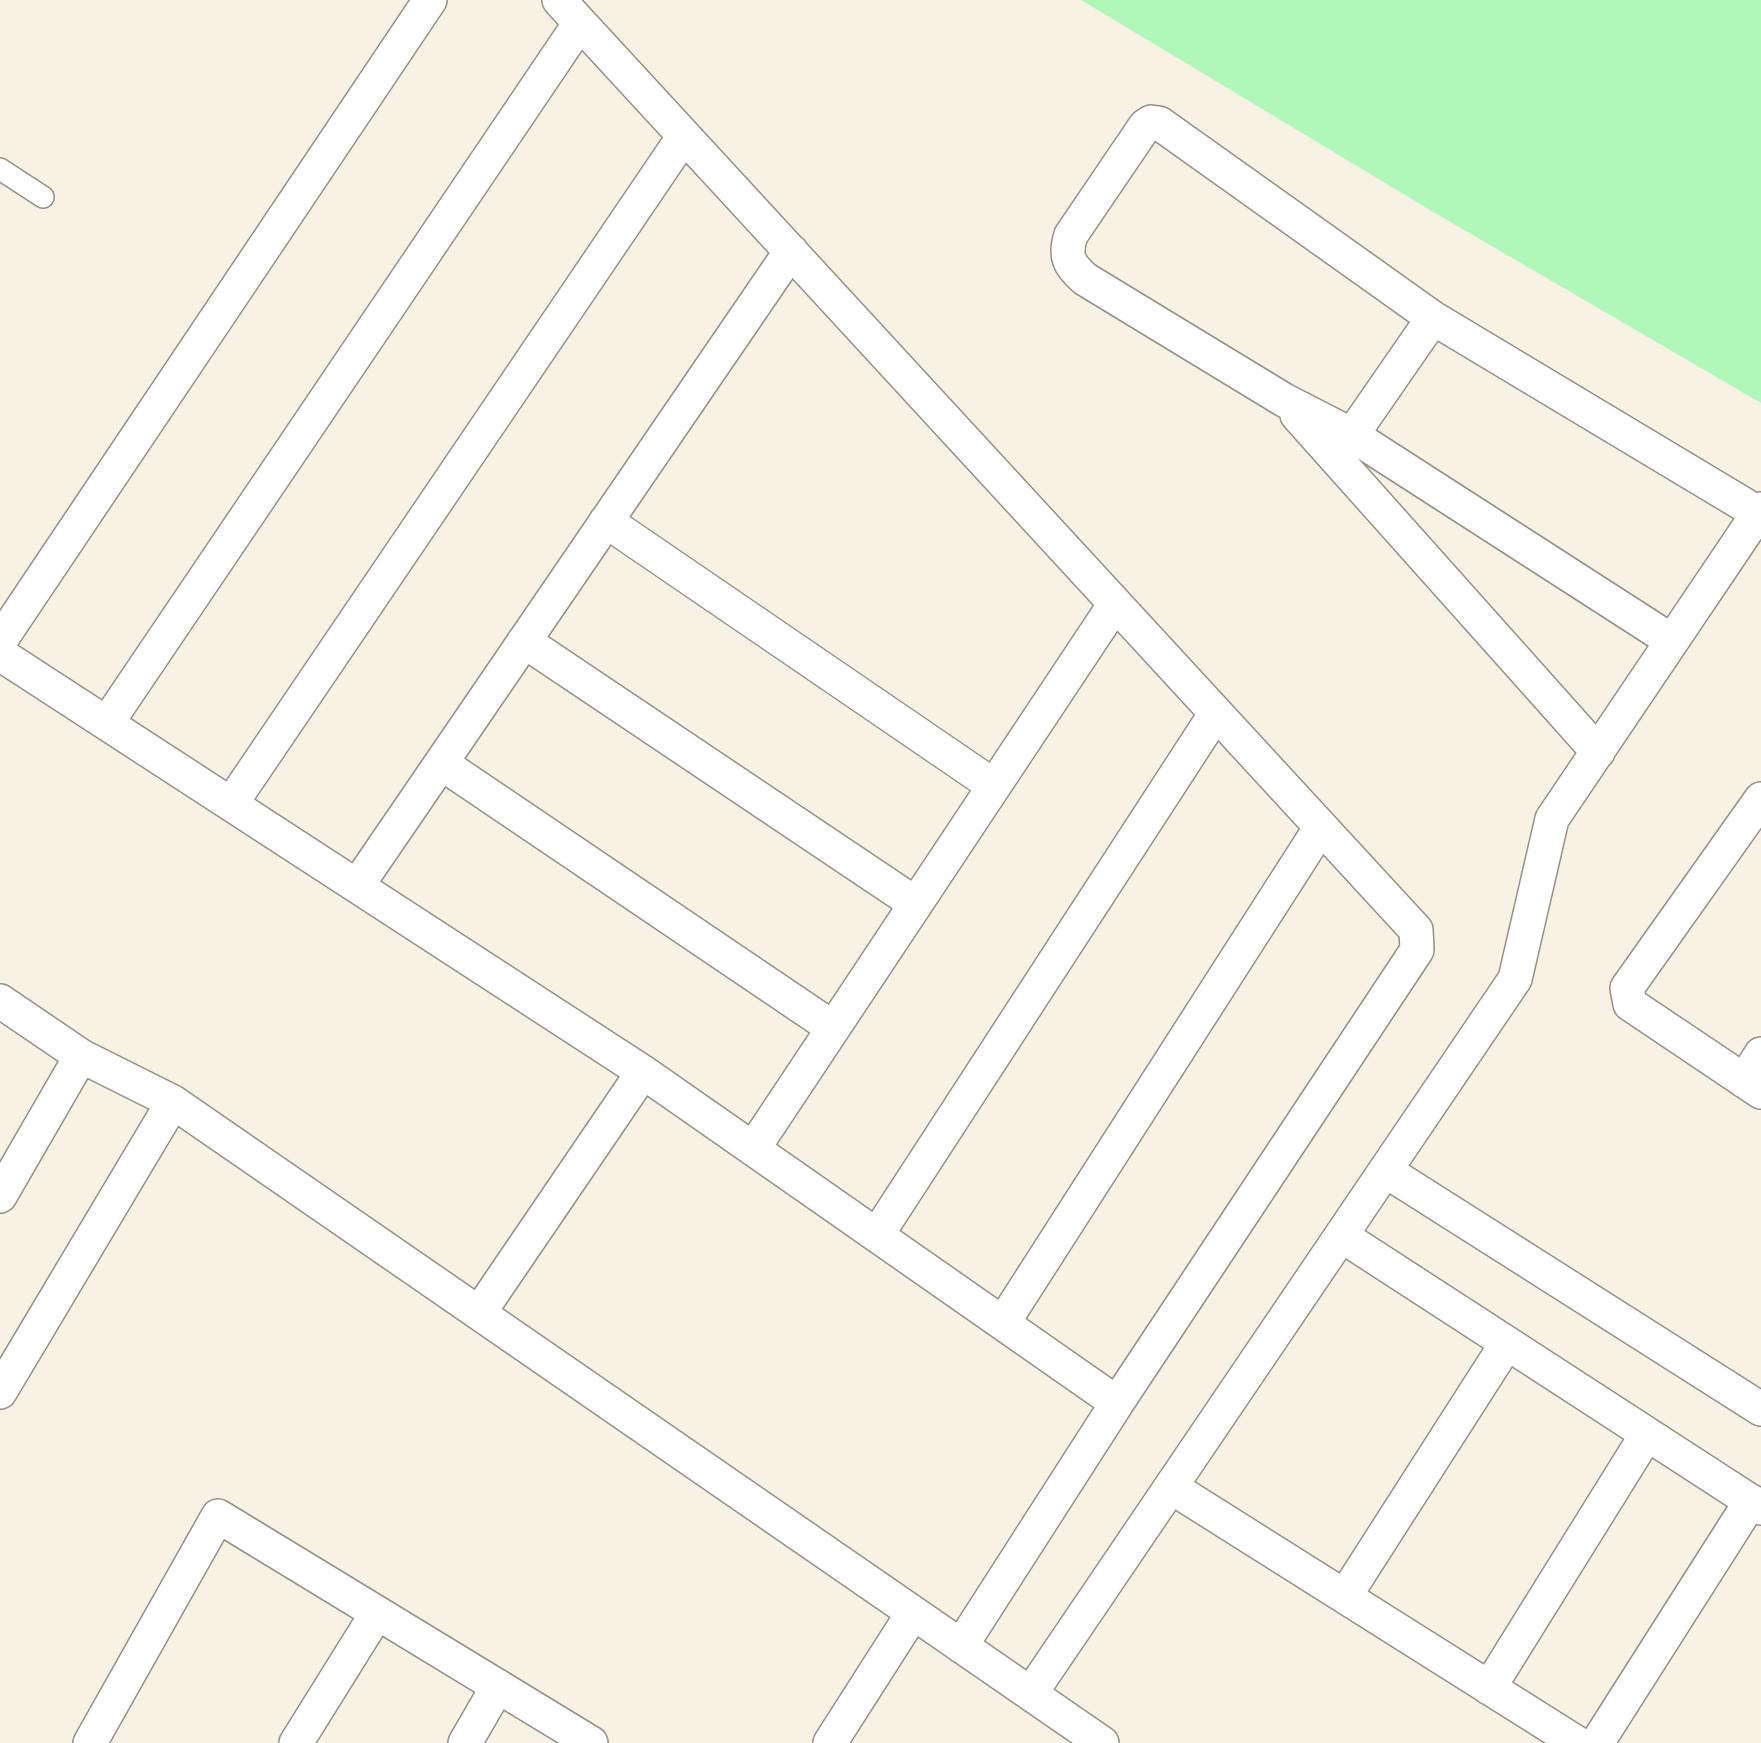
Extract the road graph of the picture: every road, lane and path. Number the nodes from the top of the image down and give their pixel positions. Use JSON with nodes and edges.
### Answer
{"nodes":[{"id":1,"x":430,"y":0,"type":"edge"},
{"id":2,"x":569,"y":12,"type":"edge"},
{"id":3,"x":684,"y":136,"type":"junction"},
{"id":4,"x":0,"y":169,"type":"edge"},
{"id":5,"x":43,"y":198,"type":"dead end"},
{"id":6,"x":790,"y":251,"type":"junction"},
{"id":7,"x":1433,"y":318,"type":"junction"},
{"id":8,"x":1284,"y":400,"type":"junction"},
{"id":9,"x":1352,"y":435,"type":"junction"},
{"id":10,"x":1759,"y":511,"type":"edge"},
{"id":11,"x":606,"y":521,"type":"junction"},
{"id":12,"x":1115,"y":604,"type":"junction"},
{"id":13,"x":0,"y":641,"type":"edge"},
{"id":14,"x":524,"y":641,"type":"junction"},
{"id":15,"x":1672,"y":641,"type":"junction"},
{"id":16,"x":0,"y":654,"type":"edge"},
{"id":17,"x":1216,"y":713,"type":"junction"},
{"id":18,"x":107,"y":723,"type":"junction"},
{"id":19,"x":1598,"y":752,"type":"junction"},
{"id":20,"x":441,"y":764,"type":"junction"},
{"id":21,"x":994,"y":786,"type":"junction"},
{"id":22,"x":1761,"y":799,"type":"edge"},
{"id":23,"x":231,"y":804,"type":"junction"},
{"id":24,"x":1321,"y":827,"type":"junction"},
{"id":25,"x":357,"y":886,"type":"junction"},
{"id":26,"x":916,"y":904,"type":"junction"},
{"id":27,"x":0,"y":1000,"type":"edge"},
{"id":28,"x":833,"y":1028,"type":"junction"},
{"id":29,"x":81,"y":1056,"type":"junction"},
{"id":30,"x":643,"y":1072,"type":"junction"},
{"id":31,"x":1755,"y":1076,"type":"edge"},
{"id":32,"x":173,"y":1102,"type":"junction"},
{"id":33,"x":753,"y":1149,"type":"junction"},
{"id":34,"x":1386,"y":1171,"type":"junction"},
{"id":35,"x":0,"y":1196,"type":"edge"},
{"id":36,"x":877,"y":1235,"type":"junction"},
{"id":37,"x":1342,"y":1236,"type":"junction"},
{"id":38,"x":479,"y":1314,"type":"junction"},
{"id":39,"x":1003,"y":1323,"type":"junction"},
{"id":40,"x":1507,"y":1343,"type":"junction"},
{"id":41,"x":0,"y":1392,"type":"edge"},
{"id":42,"x":1117,"y":1403,"type":"junction"},
{"id":43,"x":1761,"y":1409,"type":"edge"},
{"id":44,"x":1647,"y":1434,"type":"junction"},
{"id":45,"x":1171,"y":1486,"type":"junction"},
{"id":46,"x":1756,"y":1505,"type":"edge"},
{"id":47,"x":1344,"y":1596,"type":"junction"},
{"id":48,"x":377,"y":1613,"type":"junction"},
{"id":49,"x":913,"y":1613,"type":"junction"},
{"id":50,"x":961,"y":1646,"type":"junction"},
{"id":51,"x":498,"y":1686,"type":"junction"},
{"id":52,"x":1489,"y":1688,"type":"junction"},
{"id":53,"x":1031,"y":1693,"type":"junction"},
{"id":54,"x":90,"y":1743,"type":"edge"},
{"id":55,"x":296,"y":1743,"type":"edge"},
{"id":56,"x":465,"y":1743,"type":"edge"},
{"id":57,"x":591,"y":1743,"type":"edge"},
{"id":58,"x":830,"y":1743,"type":"edge"},
{"id":59,"x":1102,"y":1743,"type":"edge"},
{"id":60,"x":1577,"y":1743,"type":"edge"},
{"id":61,"x":1597,"y":1743,"type":"edge"}],
"edges":[{"from":1,"to":13,"type":"street"},
{"from":2,"to":3,"type":"street"},
{"from":2,"to":18,"type":"street"},
{"from":3,"to":6,"type":"street"},
{"from":3,"to":23,"type":"street"},
{"from":4,"to":5,"type":"lane"},
{"from":6,"to":11,"type":"street"},
{"from":6,"to":12,"type":"street"},
{"from":7,"to":8,"type":"street"},
{"from":7,"to":9,"type":"street"},
{"from":7,"to":10,"type":"street"},
{"from":8,"to":9,"type":"street"},
{"from":8,"to":19,"type":"street"},
{"from":9,"to":15,"type":"street"},
{"from":10,"to":15,"type":"street"},
{"from":11,"to":14,"type":"street"},
{"from":11,"to":21,"type":"street"},
{"from":12,"to":17,"type":"street"},
{"from":12,"to":21,"type":"street"},
{"from":14,"to":20,"type":"street"},
{"from":14,"to":26,"type":"street"},
{"from":15,"to":19,"type":"street"},
{"from":16,"to":18,"type":"street"},
{"from":17,"to":24,"type":"street"},
{"from":17,"to":36,"type":"street"},
{"from":18,"to":23,"type":"street"},
{"from":19,"to":34,"type":"street"},
{"from":20,"to":25,"type":"street"},
{"from":20,"to":28,"type":"street"},
{"from":21,"to":26,"type":"street"},
{"from":22,"to":31,"type":"street"},
{"from":23,"to":25,"type":"street"},
{"from":24,"to":39,"type":"street"},
{"from":24,"to":42,"type":"street"},
{"from":25,"to":30,"type":"street"},
{"from":26,"to":28,"type":"street"},
{"from":27,"to":29,"type":"street"},
{"from":28,"to":33,"type":"street"},
{"from":29,"to":32,"type":"street"},
{"from":29,"to":35,"type":"street"},
{"from":30,"to":33,"type":"street"},
{"from":30,"to":38,"type":"street"},
{"from":32,"to":38,"type":"street"},
{"from":32,"to":41,"type":"street"},
{"from":33,"to":36,"type":"street"},
{"from":34,"to":37,"type":"street"},
{"from":34,"to":43,"type":"street"},
{"from":36,"to":39,"type":"street"},
{"from":37,"to":40,"type":"street"},
{"from":37,"to":45,"type":"street"},
{"from":38,"to":49,"type":"street"},
{"from":39,"to":42,"type":"street"},
{"from":40,"to":44,"type":"street"},
{"from":40,"to":47,"type":"street"},
{"from":42,"to":50,"type":"street"},
{"from":44,"to":46,"type":"street"},
{"from":44,"to":52,"type":"street"},
{"from":45,"to":47,"type":"street"},
{"from":45,"to":53,"type":"street"},
{"from":46,"to":61,"type":"street"},
{"from":47,"to":52,"type":"street"},
{"from":48,"to":51,"type":"street"},
{"from":48,"to":54,"type":"street"},
{"from":48,"to":55,"type":"street"},
{"from":49,"to":50,"type":"street"},
{"from":49,"to":58,"type":"street"},
{"from":50,"to":53,"type":"street"},
{"from":51,"to":56,"type":"street"},
{"from":51,"to":57,"type":"street"},
{"from":52,"to":60,"type":"street"},
{"from":53,"to":59,"type":"street"}]}
